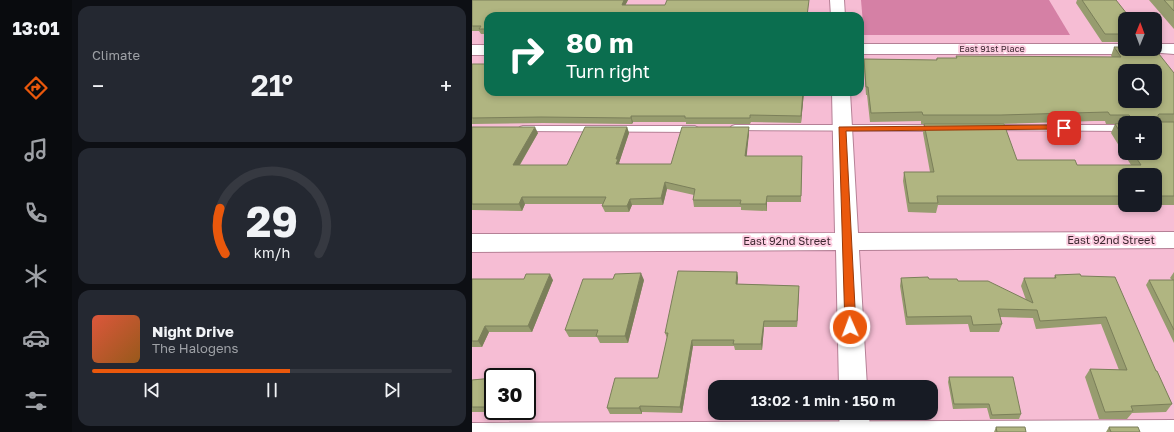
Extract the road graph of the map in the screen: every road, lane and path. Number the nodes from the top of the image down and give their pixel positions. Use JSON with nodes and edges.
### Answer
{"nodes":[{"id":1,"x":837,"y":0,"type":"edge"},
{"id":2,"x":838,"y":12,"type":"edge"},
{"id":3,"x":864,"y":49,"type":"edge"},
{"id":4,"x":1118,"y":49,"type":"edge"},
{"id":5,"x":1162,"y":49,"type":"edge"},
{"id":6,"x":1174,"y":49,"type":"edge"},
{"id":7,"x":472,"y":50,"type":"edge"},
{"id":8,"x":484,"y":50,"type":"edge"},
{"id":9,"x":841,"y":96,"type":"edge"},
{"id":10,"x":725,"y":128,"type":"edge"},
{"id":11,"x":842,"y":128,"type":"junction"},
{"id":12,"x":945,"y":128,"type":"edge"},
{"id":13,"x":984,"y":128,"type":"edge"},
{"id":14,"x":1118,"y":128,"type":"edge"},
{"id":15,"x":512,"y":129,"type":"edge"},
{"id":16,"x":702,"y":129,"type":"edge"},
{"id":17,"x":1174,"y":240,"type":"edge"},
{"id":18,"x":847,"y":241,"type":"junction"},
{"id":19,"x":472,"y":243,"type":"edge"},
{"id":20,"x":853,"y":380,"type":"edge"},
{"id":21,"x":854,"y":424,"type":"edge"},
{"id":22,"x":1174,"y":428,"type":"edge"},
{"id":23,"x":472,"y":430,"type":"edge"}],
"edges":[{"from":1,"to":2,"type":"street"},
{"from":3,"to":4,"type":"street","name":"East 91st Place"},
{"from":5,"to":6,"type":"street"},
{"from":7,"to":8,"type":"street"},
{"from":9,"to":11,"type":"street"},
{"from":10,"to":11,"type":"lane"},
{"from":11,"to":12,"type":"lane"},
{"from":11,"to":18,"type":"street"},
{"from":13,"to":14,"type":"lane"},
{"from":15,"to":16,"type":"lane"},
{"from":17,"to":18,"type":"street","name":"East 92nd Street"},
{"from":18,"to":19,"type":"street","name":"East 92nd Street"},
{"from":18,"to":20,"type":"street"},
{"from":21,"to":22,"type":"lane"},
{"from":21,"to":23,"type":"lane"}]}
